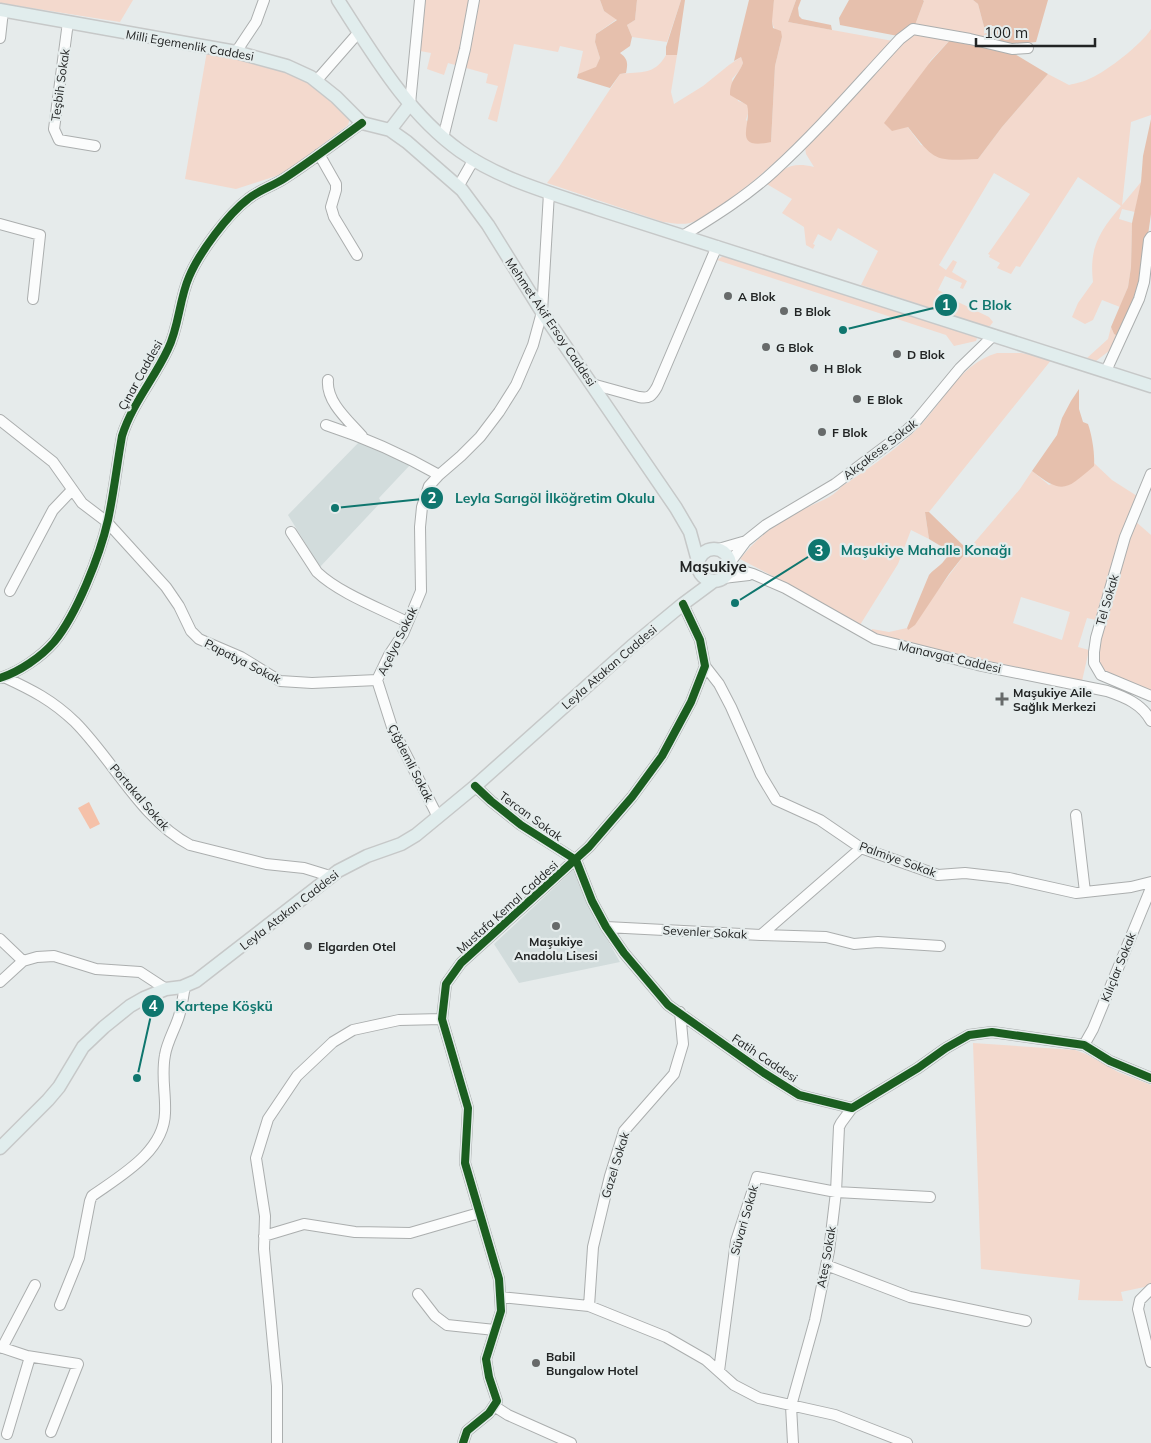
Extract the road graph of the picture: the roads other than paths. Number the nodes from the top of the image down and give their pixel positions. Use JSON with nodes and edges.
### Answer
{"nodes":[{"id":1,"x":264,"y":0,"type":"edge"},
{"id":2,"x":338,"y":0,"type":"edge"},
{"id":3,"x":420,"y":0,"type":"edge"},
{"id":4,"x":474,"y":0,"type":"edge"},
{"id":5,"x":2,"y":11,"type":"edge"},
{"id":6,"x":68,"y":22,"type":"junction"},
{"id":7,"x":359,"y":32,"type":"junction"},
{"id":8,"x":0,"y":38,"type":"edge"},
{"id":9,"x":1028,"y":48,"type":"dead end"},
{"id":10,"x":236,"y":52,"type":"junction"},
{"id":11,"x":317,"y":80,"type":"junction"},
{"id":12,"x":410,"y":104,"type":"junction"},
{"id":13,"x":362,"y":123,"type":"junction"},
{"id":14,"x":390,"y":130,"type":"junction"},
{"id":15,"x":443,"y":138,"type":"junction"},
{"id":16,"x":95,"y":146,"type":"dead end"},
{"id":17,"x":319,"y":154,"type":"junction"},
{"id":18,"x":474,"y":159,"type":"junction"},
{"id":19,"x":458,"y":187,"type":"junction"},
{"id":20,"x":549,"y":193,"type":"junction"},
{"id":21,"x":0,"y":224,"type":"edge"},
{"id":22,"x":684,"y":235,"type":"junction"},
{"id":23,"x":1151,"y":236,"type":"edge"},
{"id":24,"x":717,"y":246,"type":"junction"},
{"id":25,"x":357,"y":254,"type":"dead end"},
{"id":26,"x":33,"y":299,"type":"dead end"},
{"id":27,"x":542,"y":312,"type":"junction"},
{"id":28,"x":994,"y":335,"type":"junction"},
{"id":29,"x":1106,"y":371,"type":"junction"},
{"id":30,"x":328,"y":380,"type":"dead end"},
{"id":31,"x":592,"y":384,"type":"junction"},
{"id":32,"x":1151,"y":386,"type":"edge"},
{"id":33,"x":0,"y":420,"type":"edge"},
{"id":34,"x":326,"y":425,"type":"dead end"},
{"id":35,"x":363,"y":437,"type":"junction"},
{"id":36,"x":1151,"y":474,"type":"edge"},
{"id":37,"x":438,"y":475,"type":"junction"},
{"id":38,"x":72,"y":490,"type":"junction"},
{"id":39,"x":108,"y":522,"type":"junction"},
{"id":40,"x":291,"y":532,"type":"dead end"},
{"id":41,"x":690,"y":532,"type":"junction"},
{"id":42,"x":746,"y":541,"type":"junction"},
{"id":43,"x":712,"y":550,"type":"junction"},
{"id":44,"x":729,"y":565,"type":"junction"},
{"id":45,"x":699,"y":567,"type":"junction"},
{"id":46,"x":753,"y":574,"type":"junction"},
{"id":47,"x":719,"y":580,"type":"junction"},
{"id":48,"x":10,"y":591,"type":"dead end"},
{"id":49,"x":683,"y":604,"type":"junction"},
{"id":50,"x":407,"y":622,"type":"junction"},
{"id":51,"x":705,"y":666,"type":"junction"},
{"id":52,"x":2,"y":678,"type":"edge"},
{"id":53,"x":377,"y":680,"type":"junction"},
{"id":54,"x":1151,"y":696,"type":"edge"},
{"id":55,"x":1151,"y":721,"type":"edge"},
{"id":56,"x":475,"y":786,"type":"junction"},
{"id":57,"x":1076,"y":815,"type":"dead end"},
{"id":58,"x":438,"y":816,"type":"junction"},
{"id":59,"x":862,"y":848,"type":"junction"},
{"id":60,"x":576,"y":860,"type":"junction"},
{"id":61,"x":330,"y":876,"type":"junction"},
{"id":62,"x":1151,"y":882,"type":"edge"},
{"id":63,"x":1151,"y":888,"type":"edge"},
{"id":64,"x":1085,"y":892,"type":"junction"},
{"id":65,"x":606,"y":927,"type":"junction"},
{"id":66,"x":761,"y":935,"type":"junction"},
{"id":67,"x":0,"y":939,"type":"edge"},
{"id":68,"x":940,"y":946,"type":"dead end"},
{"id":69,"x":23,"y":961,"type":"junction"},
{"id":70,"x":0,"y":982,"type":"edge"},
{"id":71,"x":185,"y":986,"type":"junction"},
{"id":72,"x":166,"y":989,"type":"junction"},
{"id":73,"x":680,"y":1012,"type":"junction"},
{"id":74,"x":442,"y":1019,"type":"junction"},
{"id":75,"x":1084,"y":1045,"type":"junction"},
{"id":76,"x":1151,"y":1078,"type":"edge"},
{"id":77,"x":852,"y":1108,"type":"junction"},
{"id":78,"x":0,"y":1148,"type":"edge"},
{"id":79,"x":836,"y":1192,"type":"junction"},
{"id":80,"x":930,"y":1197,"type":"dead end"},
{"id":81,"x":479,"y":1213,"type":"junction"},
{"id":82,"x":264,"y":1236,"type":"junction"},
{"id":83,"x":826,"y":1265,"type":"junction"},
{"id":84,"x":34,"y":1285,"type":"dead end"},
{"id":85,"x":1151,"y":1288,"type":"edge"},
{"id":86,"x":418,"y":1294,"type":"dead end"},
{"id":87,"x":500,"y":1297,"type":"junction"},
{"id":88,"x":60,"y":1305,"type":"dead end"},
{"id":89,"x":589,"y":1306,"type":"junction"},
{"id":90,"x":1026,"y":1321,"type":"dead end"},
{"id":91,"x":1147,"y":1327,"type":"edge"},
{"id":92,"x":495,"y":1330,"type":"junction"},
{"id":93,"x":1,"y":1347,"type":"edge"},
{"id":94,"x":30,"y":1357,"type":"junction"},
{"id":95,"x":1151,"y":1362,"type":"edge"},
{"id":96,"x":719,"y":1371,"type":"junction"},
{"id":97,"x":494,"y":1406,"type":"junction"},
{"id":98,"x":791,"y":1406,"type":"junction"},
{"id":99,"x":51,"y":1432,"type":"dead end"},
{"id":100,"x":7,"y":1434,"type":"dead end"},
{"id":101,"x":277,"y":1443,"type":"edge"},
{"id":102,"x":463,"y":1443,"type":"edge"},
{"id":103,"x":572,"y":1443,"type":"edge"},
{"id":104,"x":793,"y":1443,"type":"edge"},
{"id":105,"x":907,"y":1443,"type":"edge"}],
"edges":[{"from":1,"to":10,"type":"street"},
{"from":2,"to":7,"type":"main road"},
{"from":3,"to":12,"type":"street"},
{"from":4,"to":15,"type":"street"},
{"from":5,"to":6,"type":"main road","name":"Milli Egemenlik Caddesi"},
{"from":5,"to":8,"type":"street"},
{"from":6,"to":10,"type":"main road","name":"Milli Egemenlik Caddesi"},
{"from":6,"to":16,"type":"street","name":"Teşbih Sokak"},
{"from":7,"to":11,"type":"street"},
{"from":7,"to":12,"type":"main road"},
{"from":9,"to":22,"type":"street"},
{"from":10,"to":11,"type":"main road","name":"Milli Egemenlik Caddesi"},
{"from":11,"to":13,"type":"main road","name":"Milli Egemenlik Caddesi"},
{"from":12,"to":14,"type":"main road"},
{"from":12,"to":15,"type":"main road"},
{"from":13,"to":14,"type":"main road","name":"Milli Egemenlik Caddesi"},
{"from":13,"to":17,"type":"street","name":"Çınar Caddesi"},
{"from":14,"to":19,"type":"main road","name":"Mehmet Akif Ersoy Caddesi"},
{"from":15,"to":18,"type":"main road"},
{"from":17,"to":25,"type":"street"},
{"from":17,"to":39,"type":"street","name":"Çınar Caddesi"},
{"from":18,"to":19,"type":"street"},
{"from":18,"to":20,"type":"main road"},
{"from":19,"to":27,"type":"main road","name":"Mehmet Akif Ersoy Caddesi"},
{"from":20,"to":22,"type":"main road"},
{"from":20,"to":27,"type":"street","name":"Açelya Sokak"},
{"from":21,"to":26,"type":"street"},
{"from":22,"to":24,"type":"main road"},
{"from":23,"to":29,"type":"street"},
{"from":24,"to":28,"type":"main road"},
{"from":24,"to":31,"type":"street"},
{"from":27,"to":31,"type":"main road","name":"Mehmet Akif Ersoy Caddesi"},
{"from":27,"to":37,"type":"street","name":"Açelya Sokak"},
{"from":28,"to":29,"type":"main road"},
{"from":28,"to":42,"type":"street","name":"Akçakese Sokak"},
{"from":29,"to":32,"type":"main road"},
{"from":30,"to":35,"type":"street"},
{"from":31,"to":41,"type":"main road","name":"Mehmet Akif Ersoy Caddesi"},
{"from":33,"to":38,"type":"street","name":"Papatya Sokak"},
{"from":34,"to":35,"type":"street"},
{"from":35,"to":37,"type":"street"},
{"from":36,"to":54,"type":"street","name":"Tel Sokak"},
{"from":37,"to":50,"type":"street","name":"Açelya Sokak"},
{"from":38,"to":39,"type":"street","name":"Papatya Sokak"},
{"from":38,"to":48,"type":"street"},
{"from":39,"to":52,"type":"street","name":"Çınar Caddesi"},
{"from":39,"to":53,"type":"street","name":"Papatya Sokak"},
{"from":40,"to":50,"type":"street"},
{"from":41,"to":43,"type":"main road"},
{"from":41,"to":45,"type":"main road"},
{"from":42,"to":43,"type":"street"},
{"from":42,"to":44,"type":"street"},
{"from":43,"to":44,"type":"main road"},
{"from":43,"to":45,"type":"main road"},
{"from":44,"to":46,"type":"street","name":"Manavgat Caddesi"},
{"from":44,"to":47,"type":"main road"},
{"from":45,"to":47,"type":"main road"},
{"from":45,"to":49,"type":"main road"},
{"from":46,"to":47,"type":"street"},
{"from":46,"to":55,"type":"street","name":"Manavgat Caddesi"},
{"from":47,"to":49,"type":"main road"},
{"from":49,"to":51,"type":"street"},
{"from":49,"to":56,"type":"main road","name":"Leyla Atakan Caddesi"},
{"from":50,"to":53,"type":"street","name":"Açelya Sokak"},
{"from":51,"to":59,"type":"street","name":"Palmiye Sokak"},
{"from":51,"to":60,"type":"street","name":"Mustafa Kemal Caddesi"},
{"from":52,"to":61,"type":"street","name":"Portakal Sokak"},
{"from":53,"to":58,"type":"street","name":"Çiğdemli Sokak"},
{"from":56,"to":58,"type":"main road","name":"Leyla Atakan Caddesi"},
{"from":56,"to":60,"type":"street","name":"Tercan Sokak"},
{"from":57,"to":64,"type":"street"},
{"from":58,"to":61,"type":"main road","name":"Leyla Atakan Caddesi"},
{"from":59,"to":64,"type":"street","name":"Palmiye Sokak"},
{"from":59,"to":66,"type":"street","name":"Sevenler Sokak"},
{"from":60,"to":65,"type":"street","name":"Fatih Caddesi"},
{"from":60,"to":74,"type":"street","name":"Mustafa Kemal Caddesi"},
{"from":61,"to":71,"type":"main road","name":"Leyla Atakan Caddesi"},
{"from":62,"to":64,"type":"street","name":"Palmiye Sokak"},
{"from":63,"to":75,"type":"street","name":"Kılıçlar Sokak"},
{"from":65,"to":66,"type":"street","name":"Sevenler Sokak"},
{"from":65,"to":73,"type":"street","name":"Fatih Caddesi"},
{"from":66,"to":68,"type":"street"},
{"from":67,"to":69,"type":"street"},
{"from":69,"to":70,"type":"street"},
{"from":69,"to":72,"type":"street"},
{"from":71,"to":72,"type":"main road","name":"Leyla Atakan Caddesi"},
{"from":71,"to":88,"type":"street"},
{"from":72,"to":78,"type":"main road","name":"Leyla Atakan Caddesi"},
{"from":73,"to":77,"type":"street","name":"Fatih Caddesi"},
{"from":73,"to":89,"type":"street","name":"Gazel Sokak"},
{"from":74,"to":81,"type":"street","name":"Mustafa Kemal Caddesi"},
{"from":74,"to":82,"type":"street"},
{"from":75,"to":76,"type":"street"},
{"from":75,"to":77,"type":"street"},
{"from":77,"to":79,"type":"street","name":"Ateş Sokak"},
{"from":79,"to":80,"type":"street"},
{"from":79,"to":83,"type":"street","name":"Ateş Sokak"},
{"from":79,"to":96,"type":"street","name":"Süvari Sokak"},
{"from":81,"to":82,"type":"street"},
{"from":81,"to":87,"type":"street","name":"Mustafa Kemal Caddesi"},
{"from":82,"to":101,"type":"street"},
{"from":83,"to":90,"type":"street"},
{"from":83,"to":98,"type":"street","name":"Ateş Sokak"},
{"from":84,"to":93,"type":"street"},
{"from":85,"to":91,"type":"street"},
{"from":86,"to":92,"type":"street"},
{"from":87,"to":89,"type":"street"},
{"from":87,"to":92,"type":"street","name":"Mustafa Kemal Caddesi"},
{"from":89,"to":96,"type":"street"},
{"from":91,"to":95,"type":"street"},
{"from":92,"to":97,"type":"street","name":"Mustafa Kemal Caddesi"},
{"from":93,"to":94,"type":"street"},
{"from":94,"to":99,"type":"street"},
{"from":94,"to":100,"type":"street"},
{"from":96,"to":98,"type":"street"},
{"from":97,"to":102,"type":"street"},
{"from":97,"to":103,"type":"street"},
{"from":98,"to":104,"type":"street","name":"Ateş Sokak"},
{"from":98,"to":105,"type":"street"}]}
